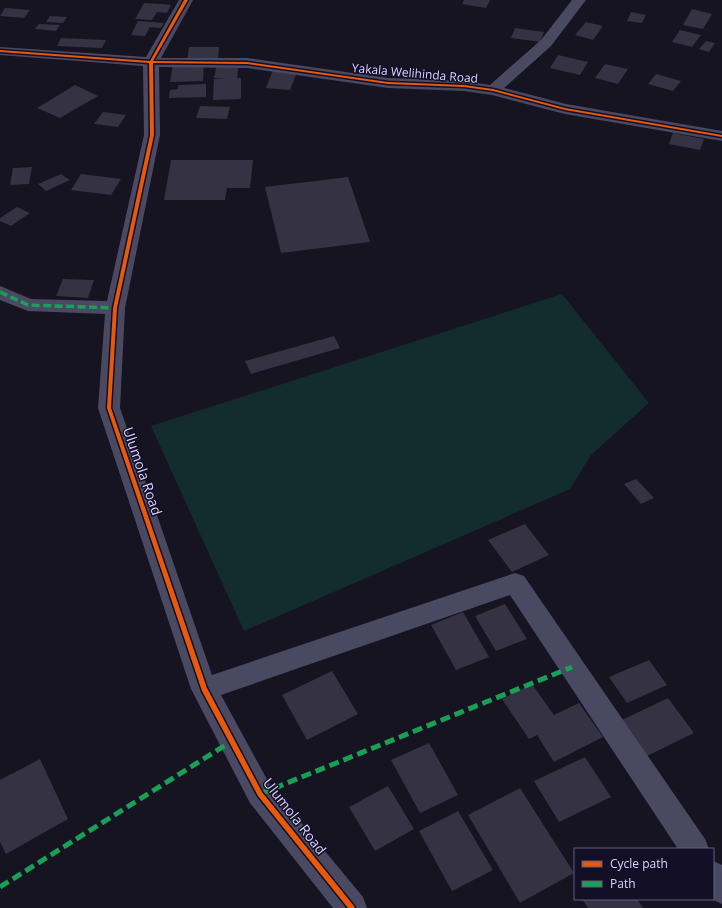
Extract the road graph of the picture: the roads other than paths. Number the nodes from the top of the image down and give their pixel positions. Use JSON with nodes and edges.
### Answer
{"nodes":[{"id":1,"x":186,"y":0,"type":"edge"},
{"id":2,"x":579,"y":0,"type":"edge"},
{"id":3,"x":0,"y":51,"type":"edge"},
{"id":4,"x":151,"y":62,"type":"junction"},
{"id":5,"x":494,"y":90,"type":"junction"},
{"id":6,"x":722,"y":136,"type":"edge"},
{"id":7,"x":0,"y":292,"type":"edge"},
{"id":8,"x":115,"y":308,"type":"junction"},
{"id":9,"x":204,"y":689,"type":"junction"},
{"id":10,"x":694,"y":848,"type":"edge"},
{"id":11,"x":714,"y":877,"type":"edge"},
{"id":12,"x":722,"y":889,"type":"edge"},
{"id":13,"x":352,"y":908,"type":"edge"}],
"edges":[{"from":1,"to":4,"type":"street"},
{"from":2,"to":5,"type":"street"},
{"from":3,"to":4,"type":"street","name":"Yakala Welihinda Road"},
{"from":4,"to":5,"type":"street","name":"Yakala Welihinda Road"},
{"from":4,"to":8,"type":"street","name":"Ulumola Road"},
{"from":5,"to":6,"type":"street","name":"Yakala Welihinda Road"},
{"from":7,"to":8,"type":"street"},
{"from":8,"to":9,"type":"street","name":"Ulumola Road"},
{"from":9,"to":10,"type":"street"},
{"from":9,"to":13,"type":"street","name":"Ulumola Road"},
{"from":11,"to":12,"type":"street"}]}
